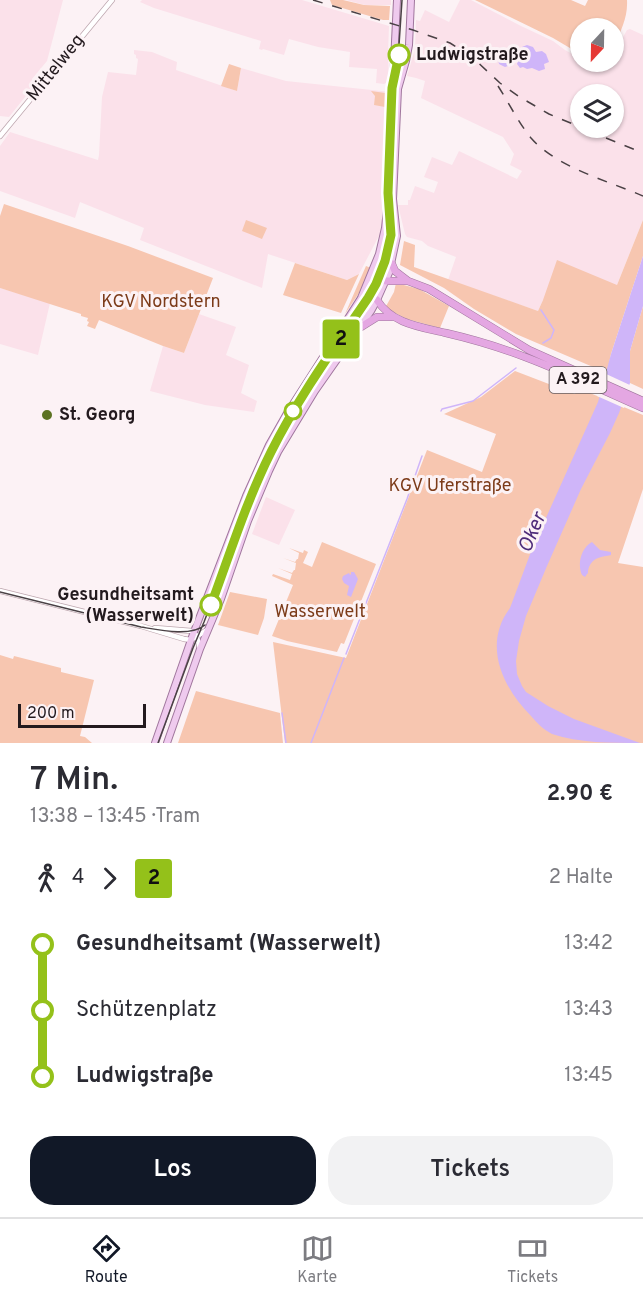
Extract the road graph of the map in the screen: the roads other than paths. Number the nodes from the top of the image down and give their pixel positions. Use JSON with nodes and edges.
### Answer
{"nodes":[{"id":1,"x":111,"y":0,"type":"edge"},
{"id":2,"x":398,"y":0,"type":"edge"},
{"id":3,"x":411,"y":1,"type":"edge"},
{"id":4,"x":0,"y":136,"type":"edge"},
{"id":5,"x":392,"y":264,"type":"junction"},
{"id":6,"x":373,"y":271,"type":"junction"},
{"id":7,"x":408,"y":280,"type":"junction"},
{"id":8,"x":386,"y":281,"type":"junction"},
{"id":9,"x":374,"y":285,"type":"junction"},
{"id":10,"x":365,"y":290,"type":"junction"},
{"id":11,"x":361,"y":298,"type":"junction"},
{"id":12,"x":378,"y":300,"type":"junction"},
{"id":13,"x":371,"y":310,"type":"junction"},
{"id":14,"x":394,"y":317,"type":"junction"},
{"id":15,"x":361,"y":327,"type":"junction"},
{"id":16,"x":643,"y":400,"type":"edge"},
{"id":17,"x":643,"y":408,"type":"edge"},
{"id":18,"x":0,"y":591,"type":"edge"},
{"id":19,"x":209,"y":628,"type":"junction"},
{"id":20,"x":168,"y":631,"type":"junction"},
{"id":21,"x":194,"y":636,"type":"junction"},
{"id":22,"x":200,"y":649,"type":"junction"},
{"id":23,"x":155,"y":743,"type":"edge"},
{"id":24,"x":166,"y":743,"type":"edge"}],
"edges":[{"from":1,"to":4,"type":"street","name":"Mittelweg"},
{"from":2,"to":3,"type":"main road"},
{"from":2,"to":6,"type":"main road"},
{"from":3,"to":5,"type":"main road"},
{"from":5,"to":7,"type":"highway"},
{"from":5,"to":8,"type":"main road"},
{"from":6,"to":9,"type":"main road"},
{"from":6,"to":10,"type":"main road"},
{"from":7,"to":8,"type":"highway"},
{"from":7,"to":16,"type":"highway","number":"A 392"},
{"from":8,"to":9,"type":"main road"},
{"from":8,"to":12,"type":"main road"},
{"from":9,"to":10,"type":"main road"},
{"from":9,"to":12,"type":"main road"},
{"from":10,"to":11,"type":"main road"},
{"from":11,"to":13,"type":"main road"},
{"from":11,"to":21,"type":"main road"},
{"from":12,"to":13,"type":"main road"},
{"from":12,"to":14,"type":"highway"},
{"from":13,"to":15,"type":"main road"},
{"from":14,"to":15,"type":"highway"},
{"from":14,"to":17,"type":"highway","number":"A 392"},
{"from":15,"to":19,"type":"main road"},
{"from":18,"to":20,"type":"street"},
{"from":19,"to":21,"type":"street"},
{"from":19,"to":22,"type":"main road"},
{"from":20,"to":21,"type":"street"},
{"from":20,"to":21,"type":"street"},
{"from":21,"to":22,"type":"street"},
{"from":21,"to":23,"type":"main road"},
{"from":22,"to":24,"type":"main road"}]}
